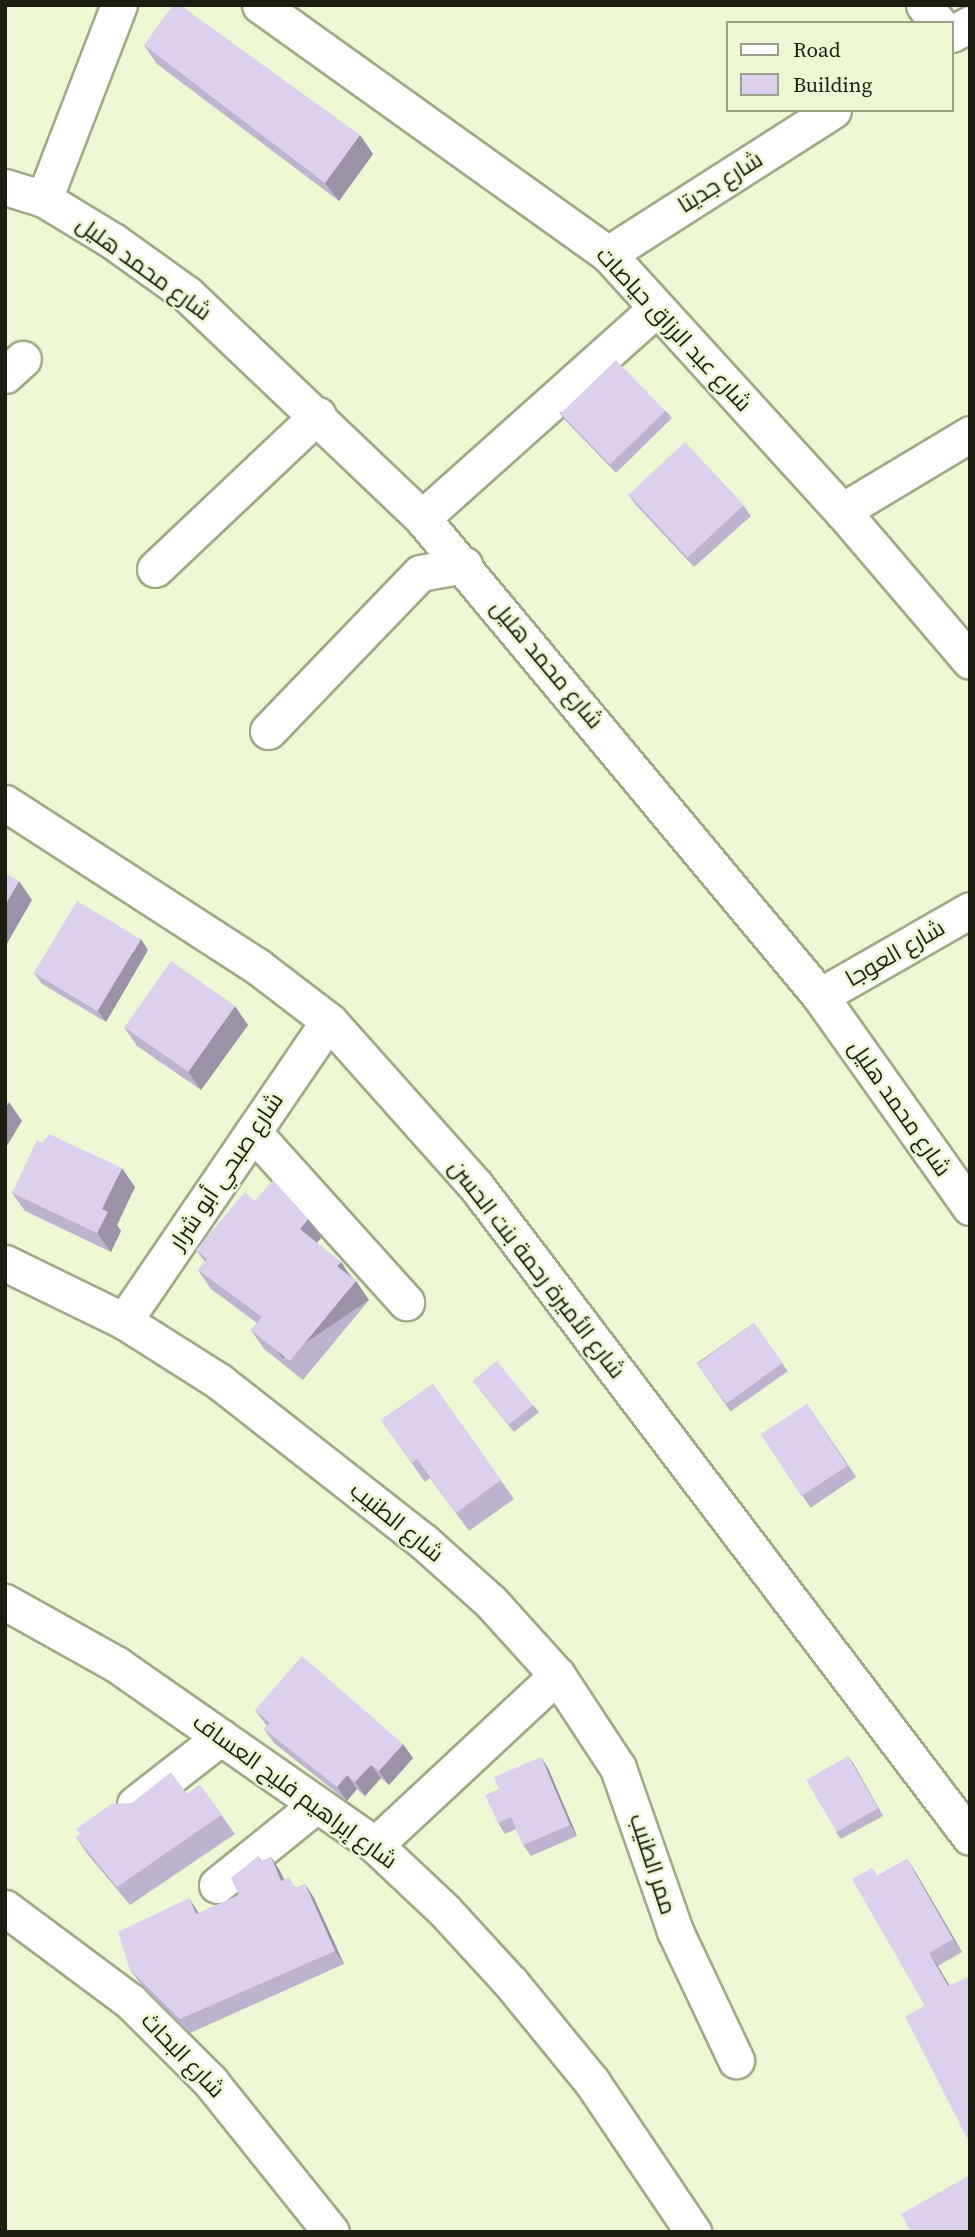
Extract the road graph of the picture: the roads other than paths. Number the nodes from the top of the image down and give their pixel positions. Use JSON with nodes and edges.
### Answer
{"nodes":[{"id":1,"x":119,"y":5,"type":"edge"},
{"id":2,"x":260,"y":5,"type":"edge"},
{"id":3,"x":924,"y":5,"type":"edge"},
{"id":4,"x":936,"y":21,"type":"edge"},
{"id":5,"x":970,"y":23,"type":"edge"},
{"id":6,"x":954,"y":33,"type":"edge"},
{"id":7,"x":830,"y":112,"type":"edge"},
{"id":8,"x":5,"y":187,"type":"edge"},
{"id":9,"x":44,"y":199,"type":"junction"},
{"id":10,"x":608,"y":254,"type":"junction"},
{"id":11,"x":655,"y":310,"type":"junction"},
{"id":12,"x":318,"y":415,"type":"junction"},
{"id":13,"x":970,"y":434,"type":"edge"},
{"id":14,"x":842,"y":510,"type":"junction"},
{"id":15,"x":422,"y":518,"type":"junction"},
{"id":16,"x":464,"y":565,"type":"junction"},
{"id":17,"x":155,"y":569,"type":"dead end"},
{"id":18,"x":970,"y":661,"type":"edge"},
{"id":19,"x":268,"y":731,"type":"dead end"},
{"id":20,"x":5,"y":803,"type":"edge"},
{"id":21,"x":970,"y":910,"type":"edge"},
{"id":22,"x":820,"y":996,"type":"junction"},
{"id":23,"x":329,"y":1021,"type":"junction"},
{"id":24,"x":253,"y":1132,"type":"junction"},
{"id":25,"x":970,"y":1207,"type":"edge"},
{"id":26,"x":5,"y":1263,"type":"edge"},
{"id":27,"x":406,"y":1302,"type":"dead end"},
{"id":28,"x":124,"y":1321,"type":"junction"},
{"id":29,"x":5,"y":1602,"type":"edge"},
{"id":30,"x":557,"y":1675,"type":"junction"},
{"id":31,"x":221,"y":1737,"type":"junction"},
{"id":32,"x":133,"y":1805,"type":"edge"},
{"id":33,"x":316,"y":1805,"type":"junction"},
{"id":34,"x":967,"y":1824,"type":"edge"},
{"id":35,"x":375,"y":1845,"type":"junction"},
{"id":36,"x":217,"y":1885,"type":"dead end"},
{"id":37,"x":5,"y":1908,"type":"edge"},
{"id":38,"x":736,"y":2060,"type":"dead end"},
{"id":39,"x":331,"y":2232,"type":"edge"},
{"id":40,"x":693,"y":2232,"type":"edge"}],
"edges":[{"from":1,"to":9,"type":"street"},
{"from":2,"to":10,"type":"street","name":"شارع عبد الرزاق حياصات"},
{"from":3,"to":4,"type":"street"},
{"from":5,"to":6,"type":"street"},
{"from":7,"to":10,"type":"street","name":"شارع جديتا"},
{"from":8,"to":9,"type":"street","name":"شارع محمد هليل"},
{"from":9,"to":12,"type":"street","name":"شارع محمد هليل"},
{"from":10,"to":11,"type":"street","name":"شارع عبد الرزاق حياصات"},
{"from":11,"to":14,"type":"street","name":"شارع عبد الرزاق حياصات"},
{"from":11,"to":15,"type":"street"},
{"from":12,"to":15,"type":"street","name":"شارع محمد هليل"},
{"from":12,"to":17,"type":"street"},
{"from":13,"to":14,"type":"street"},
{"from":14,"to":18,"type":"street","name":"شارع عبد الرزاق حياصات"},
{"from":15,"to":16,"type":"street","name":"شارع محمد هليل"},
{"from":16,"to":19,"type":"street"},
{"from":16,"to":22,"type":"street","name":"شارع محمد هليل"},
{"from":20,"to":23,"type":"street","name":"شارع الأميرة رحمة بنت الحسن"},
{"from":21,"to":22,"type":"street","name":"شارع العوجا"},
{"from":22,"to":25,"type":"street","name":"شارع محمد هليل"},
{"from":23,"to":24,"type":"street","name":"شارع صبحي أبو شرار"},
{"from":23,"to":34,"type":"street","name":"شارع الأميرة رحمة بنت الحسن"},
{"from":24,"to":27,"type":"street"},
{"from":24,"to":28,"type":"street","name":"شارع صبحي أبو شرار"},
{"from":26,"to":28,"type":"street","name":"شارع الطنيب"},
{"from":28,"to":30,"type":"street","name":"شارع الطنيب"},
{"from":29,"to":31,"type":"street","name":"شارع إبراهيم فليح العساف"},
{"from":30,"to":35,"type":"street"},
{"from":30,"to":38,"type":"street","name":"ممر الطنيب"},
{"from":31,"to":32,"type":"street"},
{"from":31,"to":33,"type":"street","name":"شارع إبراهيم فليح العساف"},
{"from":33,"to":35,"type":"street","name":"شارع إبراهيم فليح العساف"},
{"from":33,"to":36,"type":"street"},
{"from":35,"to":40,"type":"street","name":"شارع إبراهيم فليح العساف"},
{"from":37,"to":39,"type":"street","name":"شارع البحاث"}]}
